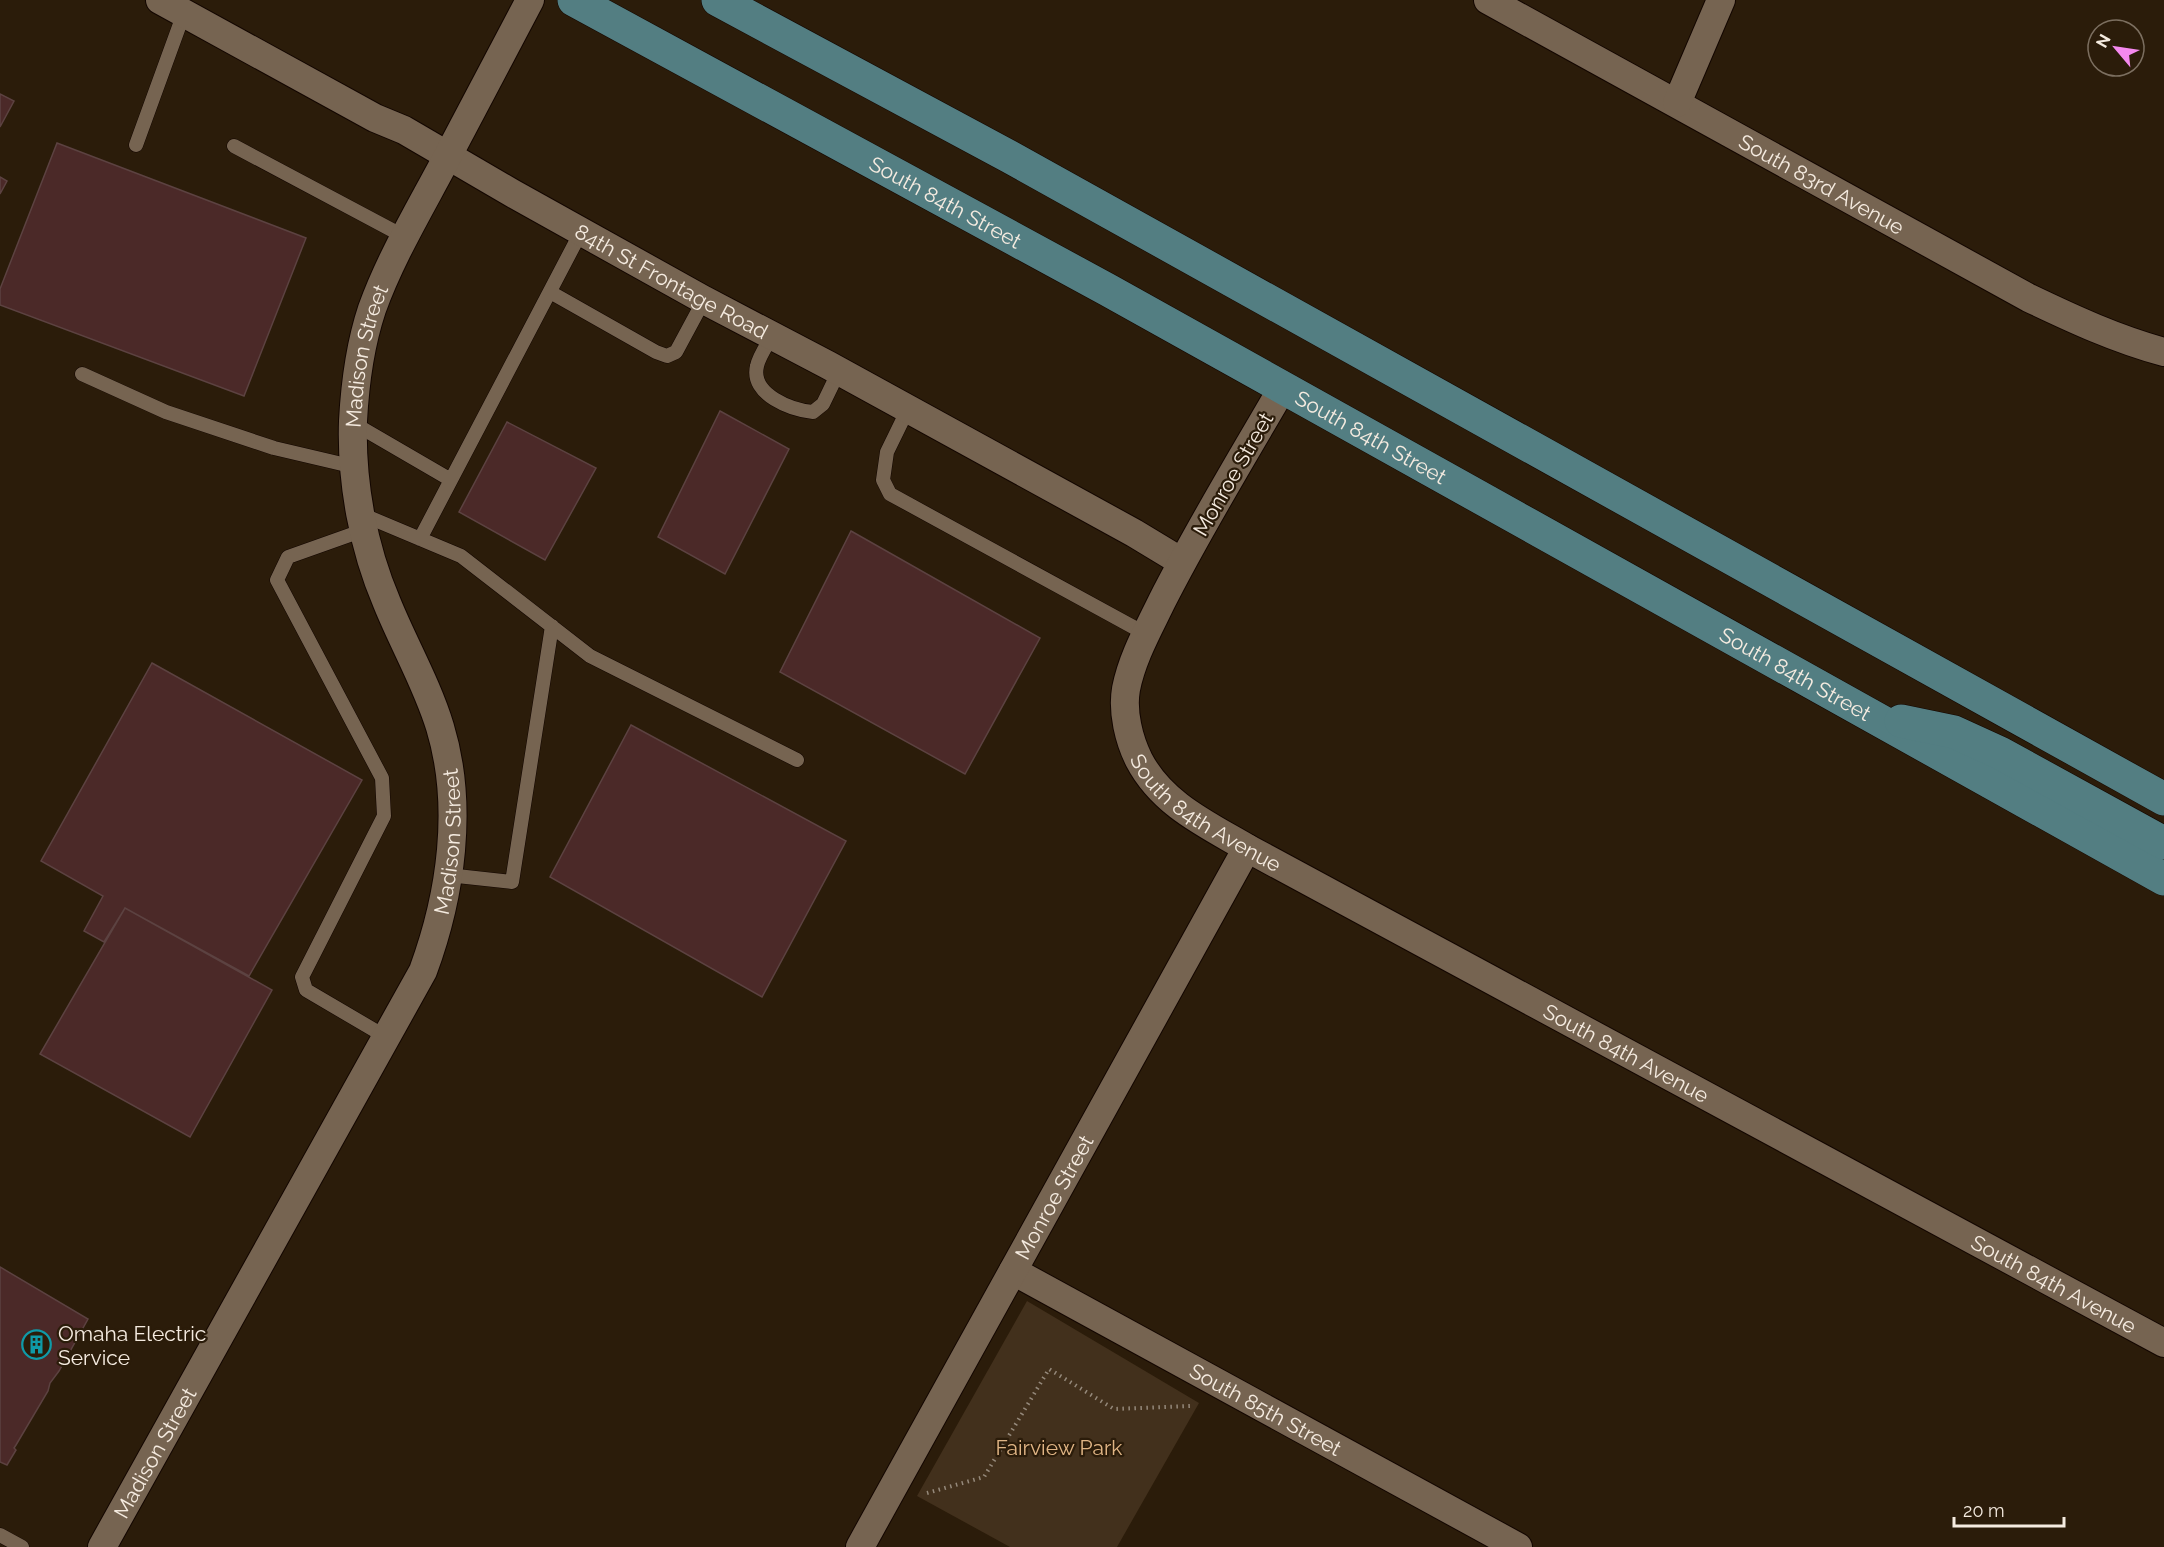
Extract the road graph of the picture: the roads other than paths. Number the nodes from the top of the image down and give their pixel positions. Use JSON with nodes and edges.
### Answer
{"nodes":[{"id":1,"x":530,"y":0,"type":"edge"},
{"id":2,"x":574,"y":0,"type":"edge"},
{"id":3,"x":718,"y":0,"type":"edge"},
{"id":4,"x":1488,"y":0,"type":"edge"},
{"id":5,"x":1721,"y":0,"type":"edge"},
{"id":6,"x":172,"y":7,"type":"edge"},
{"id":7,"x":1677,"y":104,"type":"junction"},
{"id":8,"x":136,"y":145,"type":"dead end"},
{"id":9,"x":234,"y":146,"type":"dead end"},
{"id":10,"x":448,"y":154,"type":"junction"},
{"id":11,"x":581,"y":232,"type":"junction"},
{"id":12,"x":405,"y":237,"type":"junction"},
{"id":13,"x":550,"y":292,"type":"junction"},
{"id":14,"x":704,"y":300,"type":"junction"},
{"id":15,"x":772,"y":336,"type":"junction"},
{"id":16,"x":2164,"y":352,"type":"edge"},
{"id":17,"x":839,"y":371,"type":"junction"},
{"id":18,"x":82,"y":374,"type":"dead end"},
{"id":19,"x":1283,"y":387,"type":"junction"},
{"id":20,"x":908,"y":409,"type":"junction"},
{"id":21,"x":353,"y":423,"type":"junction"},
{"id":22,"x":355,"y":467,"type":"junction"},
{"id":23,"x":451,"y":480,"type":"junction"},
{"id":24,"x":362,"y":522,"type":"junction"},
{"id":25,"x":420,"y":539,"type":"junction"},
{"id":26,"x":1182,"y":562,"type":"junction"},
{"id":27,"x":552,"y":626,"type":"junction"},
{"id":28,"x":1146,"y":634,"type":"junction"},
{"id":29,"x":1870,"y":714,"type":"junction"},
{"id":30,"x":796,"y":760,"type":"dead end"},
{"id":31,"x":2164,"y":799,"type":"edge"},
{"id":32,"x":2164,"y":843,"type":"edge"},
{"id":33,"x":1247,"y":848,"type":"junction"},
{"id":34,"x":448,"y":875,"type":"junction"},
{"id":35,"x":2164,"y":879,"type":"edge"},
{"id":36,"x":387,"y":1037,"type":"junction"},
{"id":37,"x":1013,"y":1271,"type":"junction"},
{"id":38,"x":2164,"y":1343,"type":"edge"},
{"id":39,"x":0,"y":1534,"type":"edge"},
{"id":40,"x":22,"y":1547,"type":"edge"},
{"id":41,"x":102,"y":1547,"type":"edge"},
{"id":42,"x":860,"y":1547,"type":"edge"},
{"id":43,"x":1518,"y":1547,"type":"edge"}],
"edges":[{"from":1,"to":10,"type":"street","name":"Madison Street"},
{"from":2,"to":19,"type":"main road","name":"South 84th Street"},
{"from":3,"to":31,"type":"main road"},
{"from":4,"to":7,"type":"street","name":"South 83rd Avenue"},
{"from":5,"to":7,"type":"street"},
{"from":6,"to":8,"type":"lane"},
{"from":6,"to":10,"type":"street","name":"84th St Frontage Road"},
{"from":7,"to":16,"type":"street","name":"South 83rd Avenue"},
{"from":9,"to":12,"type":"lane"},
{"from":10,"to":11,"type":"street","name":"84th St Frontage Road"},
{"from":10,"to":12,"type":"street","name":"Madison Street"},
{"from":11,"to":13,"type":"lane"},
{"from":11,"to":14,"type":"street","name":"84th St Frontage Road"},
{"from":12,"to":21,"type":"street","name":"Madison Street"},
{"from":13,"to":14,"type":"lane"},
{"from":13,"to":23,"type":"lane"},
{"from":14,"to":15,"type":"street","name":"84th St Frontage Road"},
{"from":15,"to":17,"type":"street","name":"84th St Frontage Road"},
{"from":15,"to":17,"type":"lane"},
{"from":17,"to":20,"type":"street","name":"84th St Frontage Road"},
{"from":18,"to":22,"type":"lane"},
{"from":19,"to":26,"type":"street","name":"Monroe Street"},
{"from":19,"to":29,"type":"main road","name":"South 84th Street"},
{"from":20,"to":26,"type":"street","name":"84th St Frontage Road"},
{"from":20,"to":28,"type":"lane"},
{"from":21,"to":22,"type":"street","name":"Madison Street"},
{"from":21,"to":23,"type":"lane"},
{"from":22,"to":24,"type":"street","name":"Madison Street"},
{"from":23,"to":25,"type":"lane"},
{"from":24,"to":25,"type":"lane"},
{"from":24,"to":34,"type":"street","name":"Madison Street"},
{"from":24,"to":36,"type":"lane"},
{"from":25,"to":27,"type":"lane"},
{"from":26,"to":28,"type":"street","name":"Monroe Street"},
{"from":27,"to":30,"type":"lane"},
{"from":27,"to":34,"type":"lane"},
{"from":28,"to":33,"type":"street","name":"South 84th Avenue"},
{"from":29,"to":32,"type":"main road"},
{"from":29,"to":35,"type":"main road","name":"South 84th Street"},
{"from":33,"to":37,"type":"street","name":"Monroe Street"},
{"from":33,"to":38,"type":"street","name":"South 84th Avenue"},
{"from":34,"to":36,"type":"street","name":"Madison Street"},
{"from":36,"to":41,"type":"street","name":"Madison Street"},
{"from":37,"to":42,"type":"street","name":"Monroe Street"},
{"from":37,"to":43,"type":"street","name":"South 85th Street"},
{"from":39,"to":40,"type":"lane"}]}
